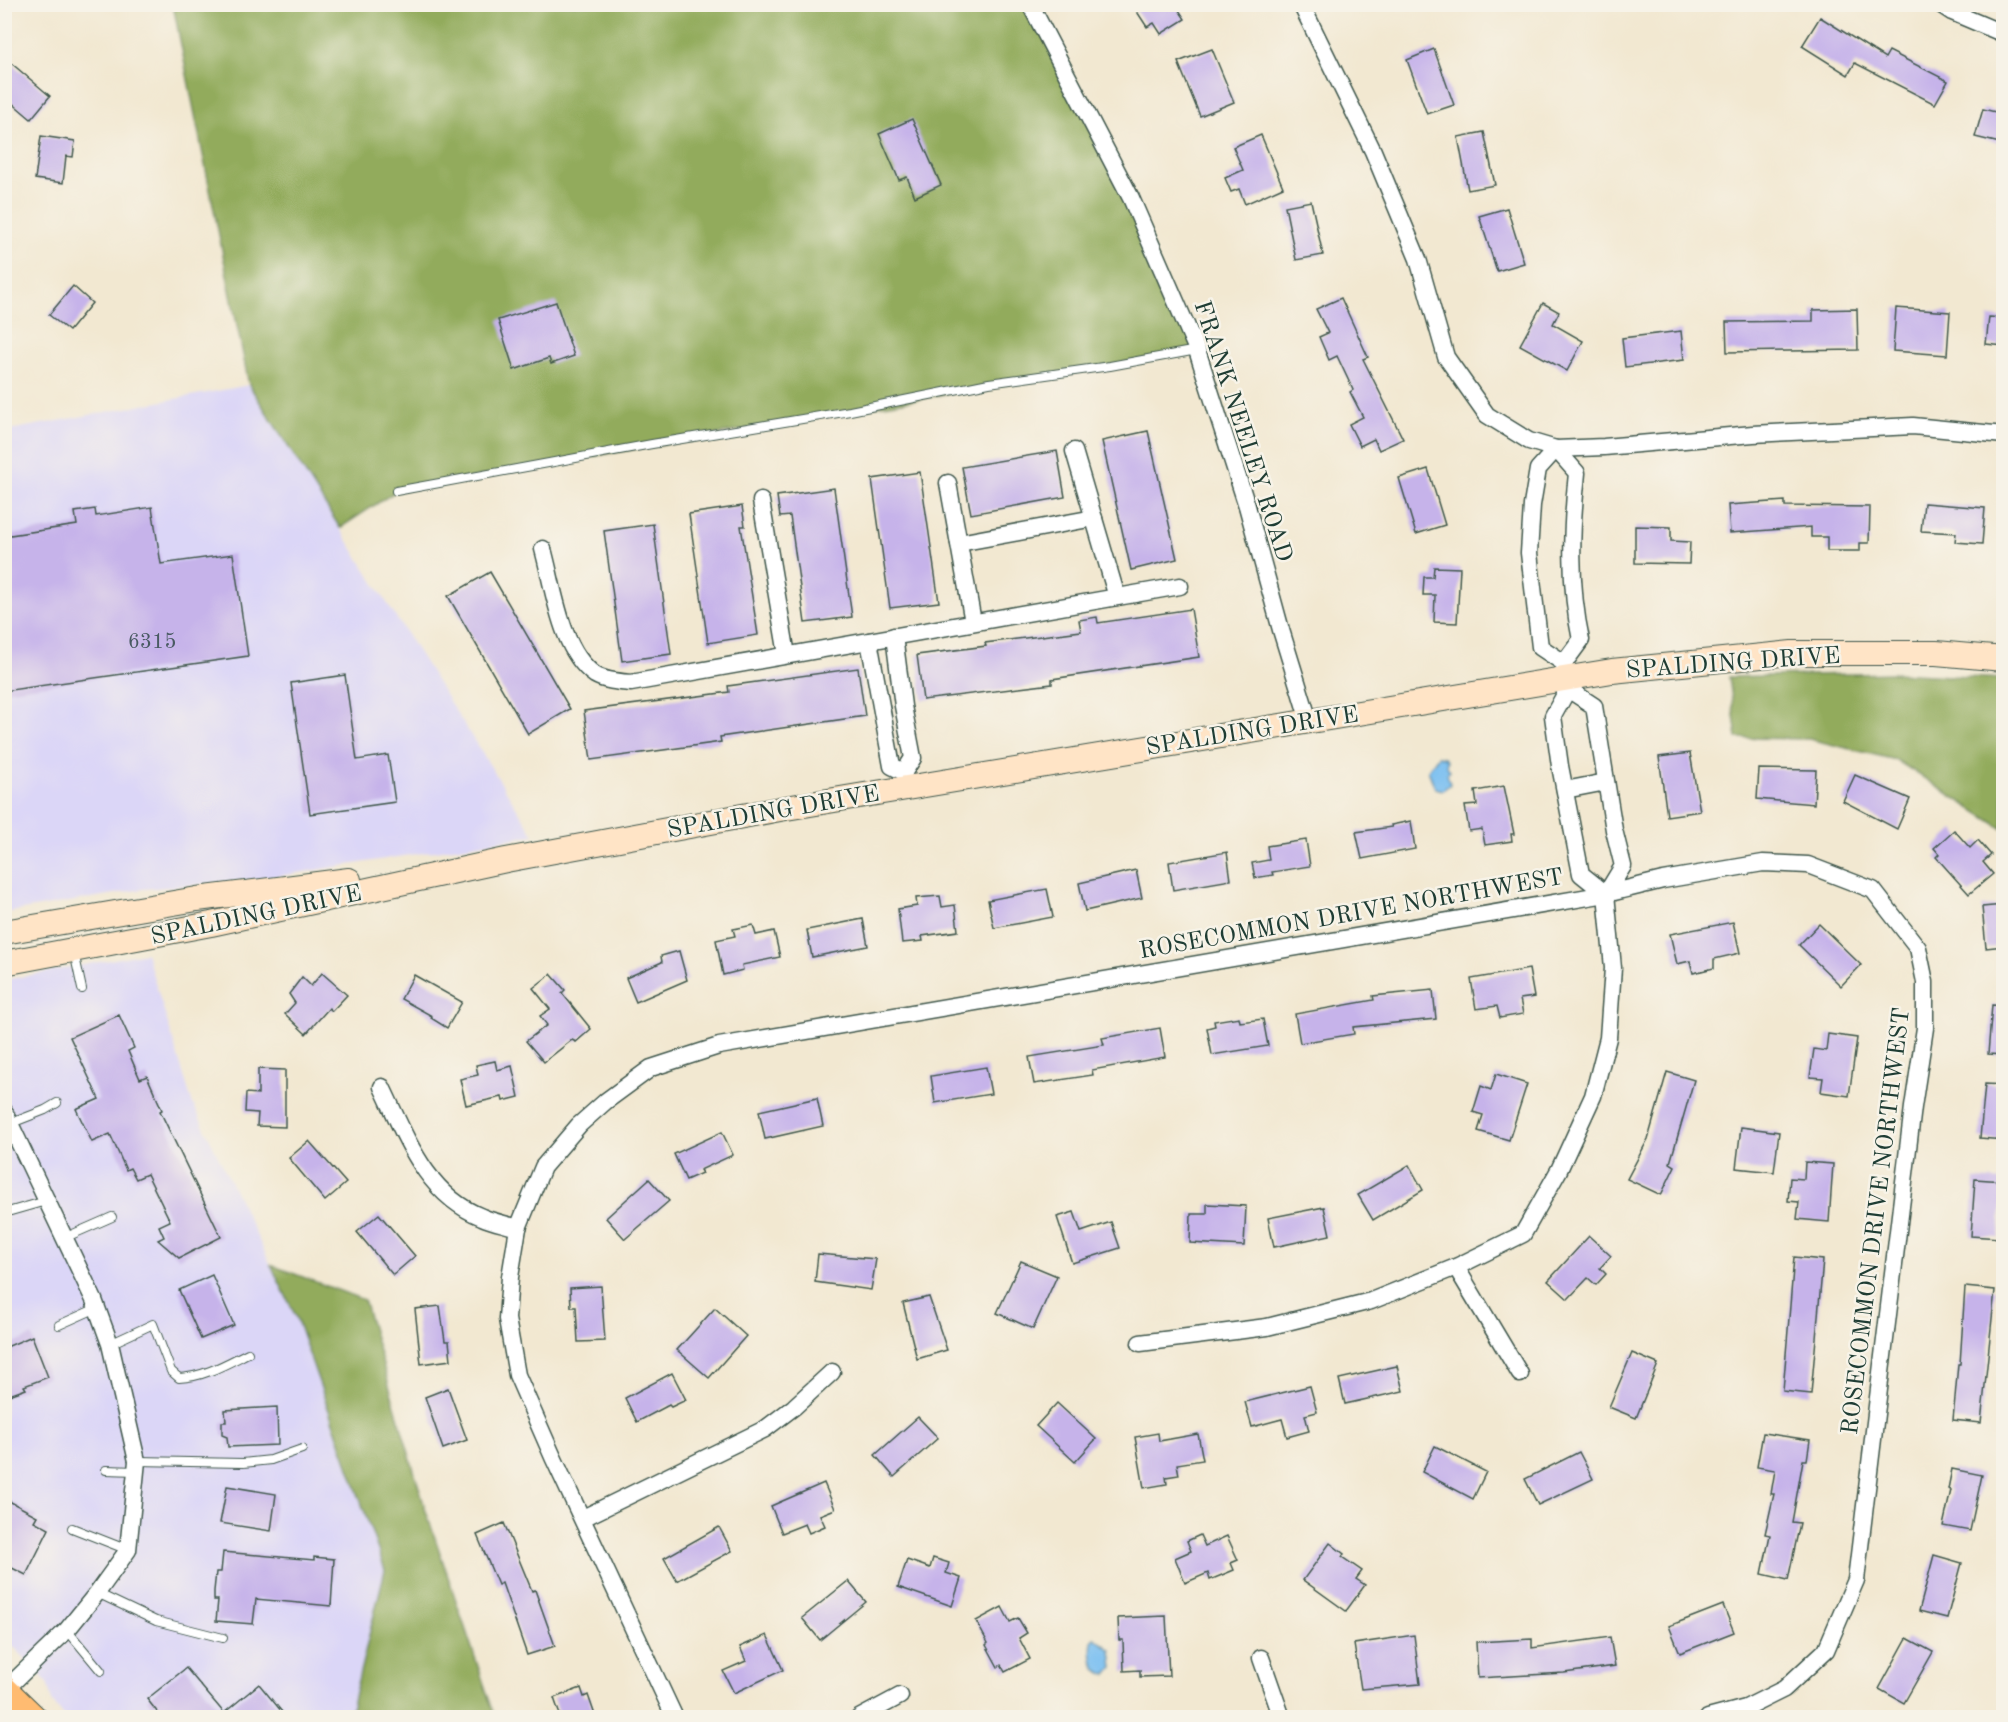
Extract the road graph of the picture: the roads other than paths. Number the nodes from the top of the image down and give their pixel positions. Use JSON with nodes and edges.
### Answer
{"nodes":[{"id":1,"x":1030,"y":4,"type":"edge"},
{"id":2,"x":1301,"y":4,"type":"edge"},
{"id":3,"x":1941,"y":4,"type":"edge"},
{"id":4,"x":2004,"y":34,"type":"edge"},
{"id":5,"x":1197,"y":350,"type":"junction"},
{"id":6,"x":2004,"y":435,"type":"edge"},
{"id":7,"x":1556,"y":449,"type":"junction"},
{"id":8,"x":1074,"y":451,"type":"dead end"},
{"id":9,"x":948,"y":483,"type":"dead end"},
{"id":10,"x":396,"y":491,"type":"dead end"},
{"id":11,"x":761,"y":501,"type":"dead end"},
{"id":12,"x":1094,"y":518,"type":"junction"},
{"id":13,"x":959,"y":543,"type":"junction"},
{"id":14,"x":543,"y":549,"type":"dead end"},
{"id":15,"x":1180,"y":586,"type":"dead end"},
{"id":16,"x":1116,"y":597,"type":"junction"},
{"id":17,"x":973,"y":622,"type":"junction"},
{"id":18,"x":894,"y":636,"type":"junction"},
{"id":19,"x":870,"y":641,"type":"junction"},
{"id":20,"x":787,"y":655,"type":"junction"},
{"id":21,"x":2004,"y":659,"type":"edge"},
{"id":22,"x":1566,"y":677,"type":"junction"},
{"id":23,"x":1309,"y":721,"type":"junction"},
{"id":24,"x":906,"y":780,"type":"junction"},
{"id":25,"x":1606,"y":782,"type":"junction"},
{"id":26,"x":1564,"y":790,"type":"junction"},
{"id":27,"x":506,"y":860,"type":"junction"},
{"id":28,"x":1606,"y":894,"type":"junction"},
{"id":29,"x":4,"y":932,"type":"edge"},
{"id":30,"x":74,"y":951,"type":"junction"},
{"id":31,"x":4,"y":963,"type":"edge"},
{"id":32,"x":82,"y":989,"type":"dead end"},
{"id":33,"x":382,"y":1087,"type":"dead end"},
{"id":34,"x":57,"y":1103,"type":"dead end"},
{"id":35,"x":7,"y":1117,"type":"edge"},
{"id":36,"x":46,"y":1201,"type":"junction"},
{"id":37,"x":4,"y":1213,"type":"edge"},
{"id":38,"x":112,"y":1217,"type":"dead end"},
{"id":39,"x":518,"y":1228,"type":"junction"},
{"id":40,"x":64,"y":1238,"type":"junction"},
{"id":41,"x":1456,"y":1267,"type":"junction"},
{"id":42,"x":97,"y":1308,"type":"junction"},
{"id":43,"x":59,"y":1325,"type":"dead end"},
{"id":44,"x":1140,"y":1343,"type":"dead end"},
{"id":45,"x":110,"y":1344,"type":"junction"},
{"id":46,"x":248,"y":1353,"type":"dead end"},
{"id":47,"x":832,"y":1372,"type":"dead end"},
{"id":48,"x":1520,"y":1374,"type":"dead end"},
{"id":49,"x":302,"y":1449,"type":"dead end"},
{"id":50,"x":137,"y":1466,"type":"junction"},
{"id":51,"x":106,"y":1470,"type":"dead end"},
{"id":52,"x":583,"y":1518,"type":"junction"},
{"id":53,"x":72,"y":1528,"type":"dead end"},
{"id":54,"x":128,"y":1550,"type":"junction"},
{"id":55,"x":97,"y":1593,"type":"junction"},
{"id":56,"x":67,"y":1630,"type":"junction"},
{"id":57,"x":223,"y":1638,"type":"dead end"},
{"id":58,"x":1262,"y":1658,"type":"dead end"},
{"id":59,"x":101,"y":1671,"type":"dead end"},
{"id":60,"x":5,"y":1690,"type":"edge"},
{"id":61,"x":900,"y":1696,"type":"dead end"},
{"id":62,"x":34,"y":1718,"type":"edge"},
{"id":63,"x":675,"y":1718,"type":"edge"},
{"id":64,"x":859,"y":1718,"type":"edge"},
{"id":65,"x":1282,"y":1718,"type":"edge"},
{"id":66,"x":1708,"y":1718,"type":"edge"}],
"edges":[{"from":1,"to":5,"type":"street","name":"FRANK NEELEY ROAD"},
{"from":2,"to":7,"type":"street"},
{"from":3,"to":4,"type":"street"},
{"from":5,"to":10,"type":"lane"},
{"from":5,"to":23,"type":"street","name":"FRANK NEELEY ROAD"},
{"from":6,"to":7,"type":"street"},
{"from":7,"to":22,"type":"street"},
{"from":7,"to":22,"type":"street"},
{"from":8,"to":12,"type":"street"},
{"from":9,"to":13,"type":"street"},
{"from":11,"to":20,"type":"street"},
{"from":12,"to":13,"type":"street"},
{"from":12,"to":16,"type":"street"},
{"from":13,"to":17,"type":"street"},
{"from":14,"to":20,"type":"street"},
{"from":15,"to":16,"type":"street"},
{"from":16,"to":17,"type":"street"},
{"from":17,"to":18,"type":"street"},
{"from":18,"to":19,"type":"street"},
{"from":18,"to":24,"type":"street","name":"SPALDING DRIVE"},
{"from":19,"to":20,"type":"street"},
{"from":19,"to":24,"type":"street","name":"SPALDING DRIVE"},
{"from":21,"to":22,"type":"main road","name":"SPALDING DRIVE"},
{"from":22,"to":23,"type":"main road","name":"SPALDING DRIVE"},
{"from":22,"to":25,"type":"street"},
{"from":22,"to":26,"type":"street"},
{"from":23,"to":24,"type":"main road","name":"SPALDING DRIVE"},
{"from":24,"to":27,"type":"main road","name":"SPALDING DRIVE"},
{"from":25,"to":26,"type":"street"},
{"from":25,"to":28,"type":"street"},
{"from":26,"to":28,"type":"street"},
{"from":27,"to":29,"type":"main road","name":"SPALDING DRIVE"},
{"from":27,"to":30,"type":"main road","name":"SPALDING DRIVE"},
{"from":28,"to":39,"type":"street","name":"ROSECOMMON DRIVE NORTHWEST"},
{"from":28,"to":41,"type":"street"},
{"from":28,"to":66,"type":"street","name":"ROSECOMMON DRIVE NORTHWEST"},
{"from":30,"to":31,"type":"main road","name":"SPALDING DRIVE"},
{"from":30,"to":32,"type":"lane"},
{"from":33,"to":39,"type":"street"},
{"from":34,"to":35,"type":"lane"},
{"from":35,"to":36,"type":"street"},
{"from":36,"to":37,"type":"lane"},
{"from":36,"to":40,"type":"street"},
{"from":38,"to":40,"type":"lane"},
{"from":39,"to":52,"type":"street","name":"ROSECOMMON DRIVE NORTHWEST"},
{"from":40,"to":42,"type":"street"},
{"from":41,"to":44,"type":"street"},
{"from":41,"to":48,"type":"street"},
{"from":42,"to":43,"type":"lane"},
{"from":42,"to":45,"type":"street"},
{"from":45,"to":46,"type":"lane"},
{"from":45,"to":50,"type":"street"},
{"from":47,"to":52,"type":"street"},
{"from":49,"to":50,"type":"lane"},
{"from":50,"to":51,"type":"lane"},
{"from":50,"to":54,"type":"street"},
{"from":52,"to":63,"type":"street","name":"ROSECOMMON DRIVE NORTHWEST"},
{"from":53,"to":54,"type":"lane"},
{"from":54,"to":55,"type":"street"},
{"from":55,"to":56,"type":"street"},
{"from":55,"to":57,"type":"lane"},
{"from":56,"to":59,"type":"lane"},
{"from":56,"to":60,"type":"street"},
{"from":58,"to":65,"type":"street"},
{"from":60,"to":62,"type":"main road"},
{"from":61,"to":64,"type":"street"}]}
